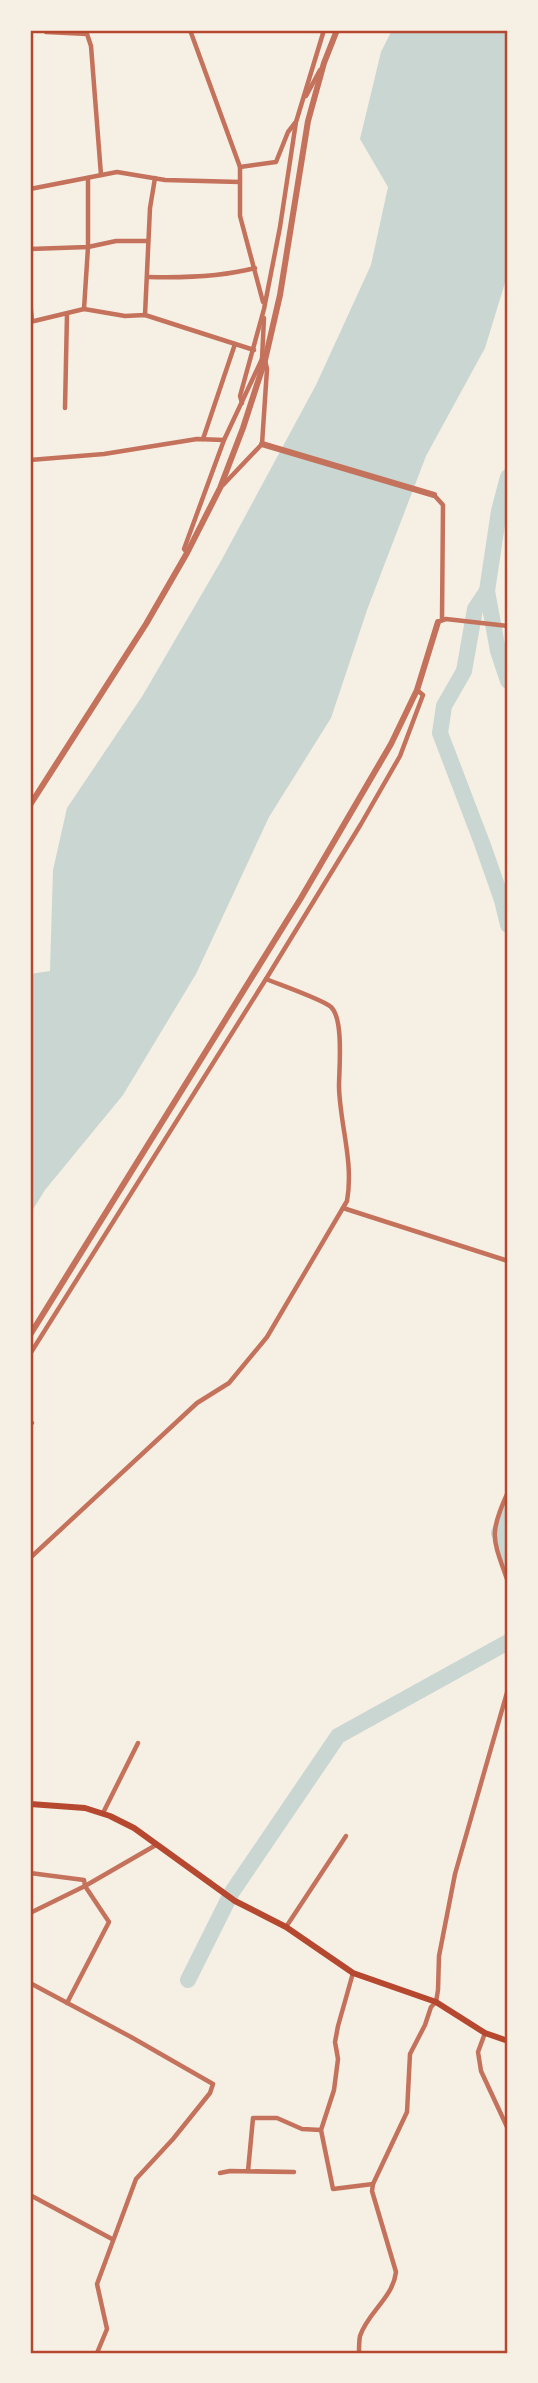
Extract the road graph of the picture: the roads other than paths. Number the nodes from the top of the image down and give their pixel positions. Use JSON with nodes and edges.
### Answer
{"nodes":[{"id":1,"x":45,"y":30,"type":"edge"},
{"id":2,"x":190,"y":30,"type":"edge"},
{"id":3,"x":324,"y":30,"type":"edge"},
{"id":4,"x":337,"y":30,"type":"edge"},
{"id":5,"x":324,"y":63,"type":"junction"},
{"id":6,"x":301,"y":104,"type":"junction"},
{"id":7,"x":296,"y":122,"type":"junction"},
{"id":8,"x":240,"y":167,"type":"junction"},
{"id":9,"x":101,"y":175,"type":"junction"},
{"id":10,"x":88,"y":178,"type":"junction"},
{"id":11,"x":155,"y":178,"type":"junction"},
{"id":12,"x":240,"y":182,"type":"junction"},
{"id":13,"x":30,"y":189,"type":"edge"},
{"id":14,"x":148,"y":241,"type":"junction"},
{"id":15,"x":88,"y":247,"type":"junction"},
{"id":16,"x":30,"y":249,"type":"edge"},
{"id":17,"x":255,"y":268,"type":"junction"},
{"id":18,"x":148,"y":277,"type":"junction"},
{"id":19,"x":30,"y":302,"type":"edge"},
{"id":20,"x":84,"y":309,"type":"junction"},
{"id":21,"x":264,"y":309,"type":"junction"},
{"id":22,"x":67,"y":314,"type":"junction"},
{"id":23,"x":145,"y":315,"type":"junction"},
{"id":24,"x":31,"y":321,"type":"edge"},
{"id":25,"x":235,"y":344,"type":"junction"},
{"id":26,"x":254,"y":350,"type":"junction"},
{"id":27,"x":264,"y":360,"type":"junction"},
{"id":28,"x":242,"y":403,"type":"junction"},
{"id":29,"x":65,"y":408,"type":"dead end"},
{"id":30,"x":203,"y":439,"type":"junction"},
{"id":31,"x":224,"y":440,"type":"junction"},
{"id":32,"x":262,"y":444,"type":"junction"},
{"id":33,"x":30,"y":460,"type":"edge"},
{"id":34,"x":219,"y":488,"type":"junction"},
{"id":35,"x":434,"y":495,"type":"joint"},
{"id":36,"x":187,"y":553,"type":"junction"},
{"id":37,"x":442,"y":620,"type":"junction"},
{"id":38,"x":508,"y":626,"type":"edge"},
{"id":39,"x":417,"y":690,"type":"junction"},
{"id":40,"x":30,"y":806,"type":"edge"},
{"id":41,"x":266,"y":979,"type":"junction"},
{"id":42,"x":343,"y":1208,"type":"junction"},
{"id":43,"x":508,"y":1261,"type":"edge"},
{"id":44,"x":30,"y":1335,"type":"edge"},
{"id":45,"x":30,"y":1354,"type":"edge"},
{"id":46,"x":508,"y":1492,"type":"edge"},
{"id":47,"x":30,"y":1559,"type":"edge"},
{"id":48,"x":508,"y":1582,"type":"edge"},
{"id":49,"x":508,"y":1689,"type":"edge"},
{"id":50,"x":138,"y":1743,"type":"dead end"},
{"id":51,"x":30,"y":1804,"type":"edge"},
{"id":52,"x":103,"y":1812,"type":"junction"},
{"id":53,"x":346,"y":1836,"type":"dead end"},
{"id":54,"x":156,"y":1845,"type":"junction"},
{"id":55,"x":30,"y":1872,"type":"edge"},
{"id":56,"x":85,"y":1886,"type":"junction"},
{"id":57,"x":30,"y":1913,"type":"edge"},
{"id":58,"x":286,"y":1927,"type":"junction"},
{"id":59,"x":353,"y":1973,"type":"junction"},
{"id":60,"x":30,"y":1983,"type":"edge"},
{"id":61,"x":436,"y":2002,"type":"junction"},
{"id":62,"x":67,"y":2003,"type":"junction"},
{"id":63,"x":485,"y":2033,"type":"junction"},
{"id":64,"x":508,"y":2041,"type":"edge"},
{"id":65,"x":508,"y":2129,"type":"edge"},
{"id":66,"x":321,"y":2130,"type":"junction"},
{"id":67,"x":248,"y":2171,"type":"junction"},
{"id":68,"x":294,"y":2172,"type":"dead end"},
{"id":69,"x":220,"y":2173,"type":"dead end"},
{"id":70,"x":373,"y":2184,"type":"junction"},
{"id":71,"x":30,"y":2195,"type":"edge"},
{"id":72,"x":112,"y":2239,"type":"junction"},
{"id":73,"x":97,"y":2353,"type":"edge"},
{"id":74,"x":359,"y":2353,"type":"edge"}],
"edges":[{"from":1,"to":9,"type":"street"},
{"from":2,"to":8,"type":"street"},
{"from":3,"to":6,"type":"street"},
{"from":4,"to":5,"type":"street"},
{"from":5,"to":6,"type":"street"},
{"from":5,"to":27,"type":"street"},
{"from":6,"to":7,"type":"street"},
{"from":7,"to":8,"type":"street"},
{"from":7,"to":21,"type":"street"},
{"from":8,"to":12,"type":"street"},
{"from":9,"to":10,"type":"street"},
{"from":9,"to":11,"type":"street"},
{"from":10,"to":13,"type":"street"},
{"from":10,"to":15,"type":"street"},
{"from":11,"to":12,"type":"street"},
{"from":11,"to":14,"type":"street"},
{"from":12,"to":17,"type":"street"},
{"from":14,"to":15,"type":"street"},
{"from":14,"to":18,"type":"street"},
{"from":15,"to":16,"type":"street"},
{"from":15,"to":20,"type":"street"},
{"from":17,"to":18,"type":"street"},
{"from":17,"to":21,"type":"street"},
{"from":18,"to":23,"type":"street"},
{"from":19,"to":24,"type":"street"},
{"from":20,"to":22,"type":"street"},
{"from":20,"to":23,"type":"street"},
{"from":21,"to":26,"type":"street"},
{"from":21,"to":27,"type":"street"},
{"from":22,"to":24,"type":"street"},
{"from":22,"to":29,"type":"street"},
{"from":23,"to":25,"type":"street"},
{"from":25,"to":26,"type":"street"},
{"from":25,"to":30,"type":"street"},
{"from":26,"to":28,"type":"street"},
{"from":27,"to":28,"type":"street"},
{"from":27,"to":32,"type":"street"},
{"from":27,"to":34,"type":"street"},
{"from":28,"to":31,"type":"street"},
{"from":30,"to":31,"type":"street"},
{"from":30,"to":33,"type":"street"},
{"from":31,"to":36,"type":"street"},
{"from":32,"to":34,"type":"street"},
{"from":32,"to":35,"type":"street"},
{"from":34,"to":36,"type":"street"},
{"from":35,"to":37,"type":"street"},
{"from":36,"to":40,"type":"street"},
{"from":37,"to":38,"type":"street"},
{"from":37,"to":39,"type":"street"},
{"from":39,"to":41,"type":"street"},
{"from":39,"to":44,"type":"street"},
{"from":41,"to":42,"type":"street"},
{"from":41,"to":45,"type":"street"},
{"from":42,"to":43,"type":"street"},
{"from":42,"to":47,"type":"street"},
{"from":46,"to":48,"type":"street"},
{"from":49,"to":61,"type":"street"},
{"from":50,"to":52,"type":"street"},
{"from":51,"to":52,"type":"main road"},
{"from":52,"to":54,"type":"main road"},
{"from":53,"to":58,"type":"street"},
{"from":54,"to":56,"type":"street"},
{"from":54,"to":58,"type":"main road"},
{"from":55,"to":56,"type":"street"},
{"from":56,"to":57,"type":"street"},
{"from":56,"to":62,"type":"street"},
{"from":58,"to":59,"type":"main road"},
{"from":59,"to":61,"type":"main road"},
{"from":59,"to":66,"type":"street"},
{"from":60,"to":62,"type":"street"},
{"from":61,"to":63,"type":"main road"},
{"from":61,"to":70,"type":"street"},
{"from":62,"to":72,"type":"street"},
{"from":63,"to":64,"type":"main road"},
{"from":63,"to":65,"type":"street"},
{"from":66,"to":67,"type":"street"},
{"from":66,"to":70,"type":"street"},
{"from":67,"to":68,"type":"street"},
{"from":67,"to":69,"type":"street"},
{"from":70,"to":74,"type":"street"},
{"from":71,"to":72,"type":"street"},
{"from":72,"to":73,"type":"street"}]}
